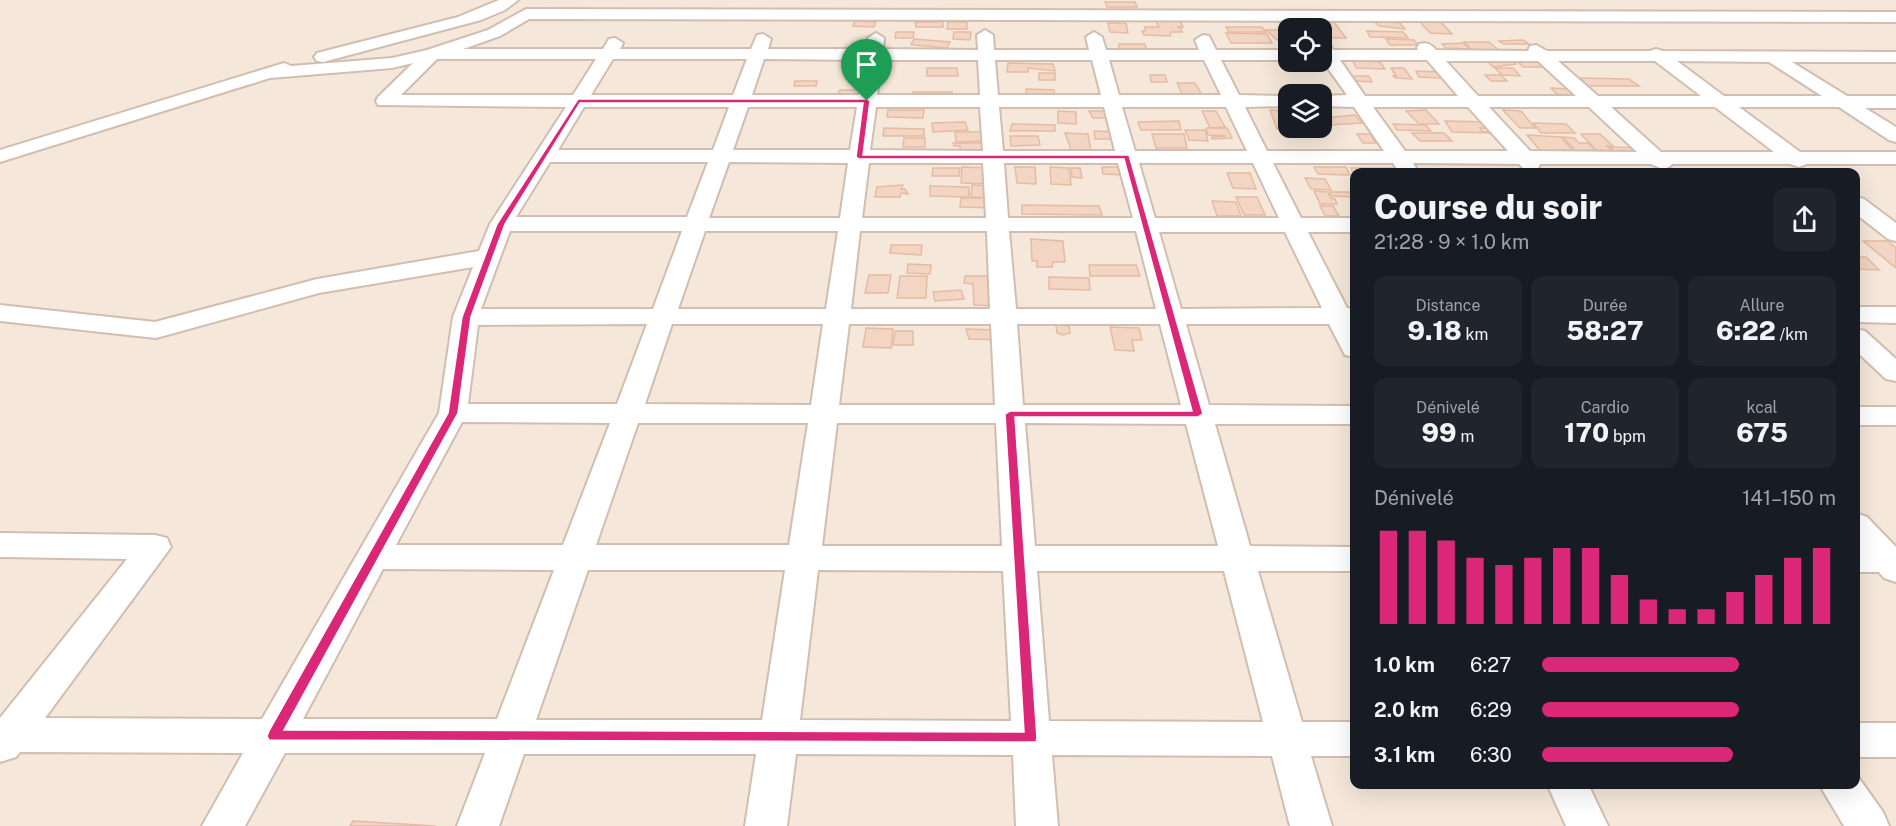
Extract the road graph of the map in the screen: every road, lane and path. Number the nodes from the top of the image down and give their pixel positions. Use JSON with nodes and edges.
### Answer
{"nodes":[{"id":1,"x":510,"y":0,"type":"edge"},
{"id":2,"x":1289,"y":0,"type":"edge"},
{"id":3,"x":1382,"y":0,"type":"edge"},
{"id":4,"x":1481,"y":0,"type":"edge"},
{"id":5,"x":1584,"y":0,"type":"edge"},
{"id":6,"x":1686,"y":0,"type":"edge"},
{"id":7,"x":1786,"y":0,"type":"edge"},
{"id":8,"x":1888,"y":0,"type":"edge"},
{"id":9,"x":1896,"y":4,"type":"edge"},
{"id":10,"x":525,"y":7,"type":"edge"},
{"id":11,"x":638,"y":7,"type":"edge"},
{"id":12,"x":774,"y":7,"type":"edge"},
{"id":13,"x":880,"y":8,"type":"edge"},
{"id":14,"x":984,"y":8,"type":"edge"},
{"id":15,"x":1086,"y":8,"type":"edge"},
{"id":16,"x":1188,"y":8,"type":"edge"},
{"id":17,"x":1396,"y":16,"type":"junction"},
{"id":18,"x":1499,"y":17,"type":"junction"},
{"id":19,"x":1607,"y":17,"type":"junction"},
{"id":20,"x":1712,"y":17,"type":"junction"},
{"id":21,"x":1816,"y":17,"type":"junction"},
{"id":22,"x":1896,"y":17,"type":"edge"},
{"id":23,"x":1302,"y":18,"type":"edge"},
{"id":24,"x":1278,"y":19,"type":"edge"},
{"id":25,"x":1332,"y":20,"type":"edge"},
{"id":26,"x":1332,"y":52,"type":"edge"},
{"id":27,"x":432,"y":54,"type":"junction"},
{"id":28,"x":608,"y":54,"type":"junction"},
{"id":29,"x":757,"y":54,"type":"junction"},
{"id":30,"x":873,"y":55,"type":"junction"},
{"id":31,"x":987,"y":55,"type":"junction"},
{"id":32,"x":1099,"y":55,"type":"junction"},
{"id":33,"x":1211,"y":55,"type":"junction"},
{"id":34,"x":1278,"y":55,"type":"edge"},
{"id":35,"x":1432,"y":56,"type":"junction"},
{"id":36,"x":1543,"y":56,"type":"junction"},
{"id":37,"x":1659,"y":56,"type":"junction"},
{"id":38,"x":1773,"y":56,"type":"junction"},
{"id":39,"x":1892,"y":59,"type":"edge"},
{"id":40,"x":1332,"y":63,"type":"edge"},
{"id":41,"x":266,"y":73,"type":"junction"},
{"id":42,"x":578,"y":101,"type":"junction"},
{"id":43,"x":740,"y":101,"type":"junction"},
{"id":44,"x":867,"y":101,"type":"junction"},
{"id":45,"x":990,"y":101,"type":"junction"},
{"id":46,"x":1112,"y":101,"type":"junction"},
{"id":47,"x":1234,"y":101,"type":"junction"},
{"id":48,"x":1278,"y":101,"type":"edge"},
{"id":49,"x":1332,"y":101,"type":"edge"},
{"id":50,"x":1360,"y":101,"type":"junction"},
{"id":51,"x":1473,"y":101,"type":"junction"},
{"id":52,"x":1594,"y":102,"type":"junction"},
{"id":53,"x":1719,"y":102,"type":"junction"},
{"id":54,"x":1842,"y":102,"type":"junction"},
{"id":55,"x":1896,"y":102,"type":"edge"},
{"id":56,"x":1896,"y":136,"type":"edge"},
{"id":57,"x":0,"y":156,"type":"edge"},
{"id":58,"x":543,"y":156,"type":"junction"},
{"id":59,"x":720,"y":156,"type":"junction"},
{"id":60,"x":859,"y":157,"type":"junction"},
{"id":61,"x":993,"y":157,"type":"junction"},
{"id":62,"x":1127,"y":157,"type":"junction"},
{"id":63,"x":1261,"y":157,"type":"junction"},
{"id":64,"x":1657,"y":158,"type":"junction"},
{"id":65,"x":1794,"y":158,"type":"junction"},
{"id":66,"x":1896,"y":158,"type":"edge"},
{"id":67,"x":1404,"y":165,"type":"edge"},
{"id":68,"x":1531,"y":165,"type":"edge"},
{"id":69,"x":1668,"y":168,"type":"edge"},
{"id":70,"x":1808,"y":168,"type":"edge"},
{"id":71,"x":1860,"y":207,"type":"edge"},
{"id":72,"x":501,"y":224,"type":"junction"},
{"id":73,"x":696,"y":225,"type":"junction"},
{"id":74,"x":850,"y":225,"type":"junction"},
{"id":75,"x":998,"y":225,"type":"junction"},
{"id":76,"x":1146,"y":225,"type":"junction"},
{"id":77,"x":1294,"y":225,"type":"junction"},
{"id":78,"x":1350,"y":225,"type":"edge"},
{"id":79,"x":1860,"y":225,"type":"edge"},
{"id":80,"x":1892,"y":228,"type":"edge"},
{"id":81,"x":488,"y":257,"type":"junction"},
{"id":82,"x":0,"y":313,"type":"edge"},
{"id":83,"x":1860,"y":315,"type":"edge"},
{"id":84,"x":1896,"y":315,"type":"edge"},
{"id":85,"x":837,"y":316,"type":"junction"},
{"id":86,"x":1004,"y":316,"type":"junction"},
{"id":87,"x":1171,"y":316,"type":"junction"},
{"id":88,"x":1346,"y":316,"type":"edge"},
{"id":89,"x":466,"y":317,"type":"junction"},
{"id":90,"x":662,"y":317,"type":"junction"},
{"id":91,"x":1350,"y":332,"type":"edge"},
{"id":92,"x":1860,"y":341,"type":"edge"},
{"id":93,"x":1896,"y":373,"type":"edge"},
{"id":94,"x":453,"y":413,"type":"junction"},
{"id":95,"x":627,"y":413,"type":"junction"},
{"id":96,"x":823,"y":414,"type":"junction"},
{"id":97,"x":1010,"y":414,"type":"junction"},
{"id":98,"x":1198,"y":414,"type":"junction"},
{"id":99,"x":1350,"y":415,"type":"edge"},
{"id":100,"x":1860,"y":416,"type":"edge"},
{"id":101,"x":1896,"y":416,"type":"edge"},
{"id":102,"x":1860,"y":530,"type":"edge"},
{"id":103,"x":0,"y":545,"type":"edge"},
{"id":104,"x":373,"y":557,"type":"junction"},
{"id":105,"x":575,"y":558,"type":"junction"},
{"id":106,"x":803,"y":558,"type":"junction"},
{"id":107,"x":1019,"y":558,"type":"junction"},
{"id":108,"x":1238,"y":559,"type":"junction"},
{"id":109,"x":1350,"y":559,"type":"edge"},
{"id":110,"x":1884,"y":562,"type":"edge"},
{"id":111,"x":274,"y":736,"type":"junction"},
{"id":112,"x":510,"y":736,"type":"junction"},
{"id":113,"x":778,"y":737,"type":"junction"},
{"id":114,"x":1031,"y":738,"type":"junction"},
{"id":115,"x":1287,"y":738,"type":"junction"},
{"id":116,"x":3,"y":739,"type":"edge"},
{"id":117,"x":1350,"y":739,"type":"edge"},
{"id":118,"x":1860,"y":740,"type":"edge"},
{"id":119,"x":1896,"y":740,"type":"edge"},
{"id":120,"x":1569,"y":789,"type":"edge"},
{"id":121,"x":1842,"y":789,"type":"edge"},
{"id":122,"x":223,"y":826,"type":"edge"},
{"id":123,"x":478,"y":826,"type":"edge"},
{"id":124,"x":766,"y":826,"type":"edge"},
{"id":125,"x":1036,"y":826,"type":"edge"},
{"id":126,"x":1311,"y":826,"type":"edge"},
{"id":127,"x":1587,"y":826,"type":"edge"},
{"id":128,"x":1868,"y":826,"type":"edge"}],
"edges":[{"from":1,"to":41,"type":"street"},
{"from":2,"to":23,"type":"street"},
{"from":3,"to":17,"type":"street"},
{"from":4,"to":18,"type":"street"},
{"from":5,"to":19,"type":"street"},
{"from":6,"to":20,"type":"street"},
{"from":7,"to":21,"type":"street"},
{"from":8,"to":9,"type":"street"},
{"from":10,"to":11,"type":"street"},
{"from":10,"to":27,"type":"street"},
{"from":11,"to":12,"type":"street"},
{"from":11,"to":28,"type":"street"},
{"from":12,"to":13,"type":"street"},
{"from":12,"to":29,"type":"street"},
{"from":13,"to":14,"type":"street"},
{"from":13,"to":30,"type":"street"},
{"from":14,"to":15,"type":"street"},
{"from":14,"to":31,"type":"street"},
{"from":15,"to":16,"type":"street"},
{"from":15,"to":32,"type":"street"},
{"from":16,"to":24,"type":"street"},
{"from":16,"to":33,"type":"street"},
{"from":17,"to":18,"type":"street"},
{"from":17,"to":25,"type":"street"},
{"from":17,"to":35,"type":"street"},
{"from":18,"to":19,"type":"street"},
{"from":18,"to":36,"type":"street"},
{"from":19,"to":20,"type":"street"},
{"from":19,"to":37,"type":"street"},
{"from":20,"to":21,"type":"street"},
{"from":20,"to":38,"type":"street"},
{"from":21,"to":22,"type":"street"},
{"from":21,"to":39,"type":"street"},
{"from":26,"to":35,"type":"street"},
{"from":27,"to":28,"type":"street"},
{"from":27,"to":41,"type":"street"},
{"from":27,"to":42,"type":"street"},
{"from":28,"to":29,"type":"street"},
{"from":28,"to":42,"type":"street"},
{"from":29,"to":30,"type":"street"},
{"from":29,"to":43,"type":"street"},
{"from":30,"to":31,"type":"street"},
{"from":30,"to":44,"type":"street"},
{"from":31,"to":32,"type":"street"},
{"from":31,"to":45,"type":"street"},
{"from":32,"to":33,"type":"street"},
{"from":32,"to":46,"type":"street"},
{"from":33,"to":34,"type":"street"},
{"from":33,"to":47,"type":"street"},
{"from":35,"to":36,"type":"street"},
{"from":35,"to":51,"type":"street"},
{"from":36,"to":37,"type":"street"},
{"from":36,"to":52,"type":"street"},
{"from":37,"to":38,"type":"street"},
{"from":37,"to":53,"type":"street"},
{"from":38,"to":39,"type":"street"},
{"from":38,"to":54,"type":"street"},
{"from":40,"to":50,"type":"street"},
{"from":41,"to":57,"type":"street"},
{"from":42,"to":43,"type":"street"},
{"from":42,"to":58,"type":"street"},
{"from":43,"to":44,"type":"street"},
{"from":43,"to":59,"type":"street"},
{"from":44,"to":45,"type":"street"},
{"from":44,"to":60,"type":"street"},
{"from":45,"to":46,"type":"street"},
{"from":45,"to":61,"type":"street"},
{"from":46,"to":47,"type":"street"},
{"from":46,"to":62,"type":"street"},
{"from":47,"to":48,"type":"street"},
{"from":47,"to":63,"type":"street"},
{"from":49,"to":50,"type":"street"},
{"from":50,"to":51,"type":"street"},
{"from":50,"to":67,"type":"street"},
{"from":51,"to":52,"type":"street"},
{"from":51,"to":68,"type":"street"},
{"from":52,"to":53,"type":"street"},
{"from":52,"to":64,"type":"street"},
{"from":53,"to":54,"type":"street"},
{"from":53,"to":65,"type":"street"},
{"from":54,"to":55,"type":"street"},
{"from":54,"to":56,"type":"street"},
{"from":58,"to":59,"type":"street"},
{"from":58,"to":72,"type":"street"},
{"from":59,"to":60,"type":"street"},
{"from":59,"to":73,"type":"street"},
{"from":60,"to":61,"type":"street"},
{"from":60,"to":74,"type":"street"},
{"from":61,"to":62,"type":"street"},
{"from":61,"to":75,"type":"street"},
{"from":62,"to":63,"type":"street"},
{"from":62,"to":76,"type":"street"},
{"from":63,"to":67,"type":"street"},
{"from":63,"to":77,"type":"street"},
{"from":64,"to":65,"type":"street"},
{"from":64,"to":68,"type":"street"},
{"from":64,"to":69,"type":"street"},
{"from":65,"to":66,"type":"street"},
{"from":65,"to":70,"type":"street"},
{"from":67,"to":68,"type":"street"},
{"from":71,"to":80,"type":"street"},
{"from":72,"to":73,"type":"street"},
{"from":72,"to":81,"type":"street"},
{"from":73,"to":74,"type":"street"},
{"from":73,"to":90,"type":"street"},
{"from":74,"to":75,"type":"street"},
{"from":74,"to":85,"type":"street"},
{"from":75,"to":76,"type":"street"},
{"from":75,"to":86,"type":"street"},
{"from":76,"to":77,"type":"street"},
{"from":76,"to":87,"type":"street"},
{"from":77,"to":78,"type":"street"},
{"from":77,"to":88,"type":"street"},
{"from":79,"to":80,"type":"street"},
{"from":81,"to":82,"type":"street"},
{"from":81,"to":89,"type":"street"},
{"from":83,"to":84,"type":"street"},
{"from":85,"to":86,"type":"street"},
{"from":85,"to":90,"type":"street"},
{"from":85,"to":96,"type":"street"},
{"from":86,"to":87,"type":"street"},
{"from":86,"to":97,"type":"street"},
{"from":87,"to":88,"type":"street"},
{"from":87,"to":98,"type":"street"},
{"from":88,"to":91,"type":"street"},
{"from":89,"to":90,"type":"street"},
{"from":89,"to":94,"type":"street"},
{"from":90,"to":95,"type":"street"},
{"from":92,"to":93,"type":"street"},
{"from":94,"to":95,"type":"street"},
{"from":94,"to":104,"type":"street"},
{"from":95,"to":96,"type":"street"},
{"from":95,"to":105,"type":"street"},
{"from":96,"to":97,"type":"street"},
{"from":96,"to":106,"type":"street"},
{"from":97,"to":98,"type":"street"},
{"from":97,"to":107,"type":"street"},
{"from":98,"to":99,"type":"street"},
{"from":98,"to":108,"type":"street"},
{"from":100,"to":101,"type":"street"},
{"from":102,"to":110,"type":"street"},
{"from":103,"to":116,"type":"street"},
{"from":104,"to":105,"type":"street"},
{"from":104,"to":111,"type":"street"},
{"from":105,"to":106,"type":"street"},
{"from":105,"to":112,"type":"street"},
{"from":106,"to":107,"type":"street"},
{"from":106,"to":113,"type":"street"},
{"from":107,"to":108,"type":"street"},
{"from":107,"to":114,"type":"street"},
{"from":108,"to":109,"type":"street"},
{"from":108,"to":115,"type":"street"},
{"from":111,"to":112,"type":"street"},
{"from":111,"to":116,"type":"street"},
{"from":111,"to":122,"type":"street"},
{"from":112,"to":113,"type":"street"},
{"from":112,"to":123,"type":"street"},
{"from":113,"to":114,"type":"street"},
{"from":113,"to":124,"type":"street"},
{"from":114,"to":115,"type":"street"},
{"from":114,"to":125,"type":"street"},
{"from":115,"to":117,"type":"street"},
{"from":115,"to":126,"type":"street"},
{"from":118,"to":119,"type":"street"},
{"from":120,"to":127,"type":"street"},
{"from":121,"to":128,"type":"street"}]}
